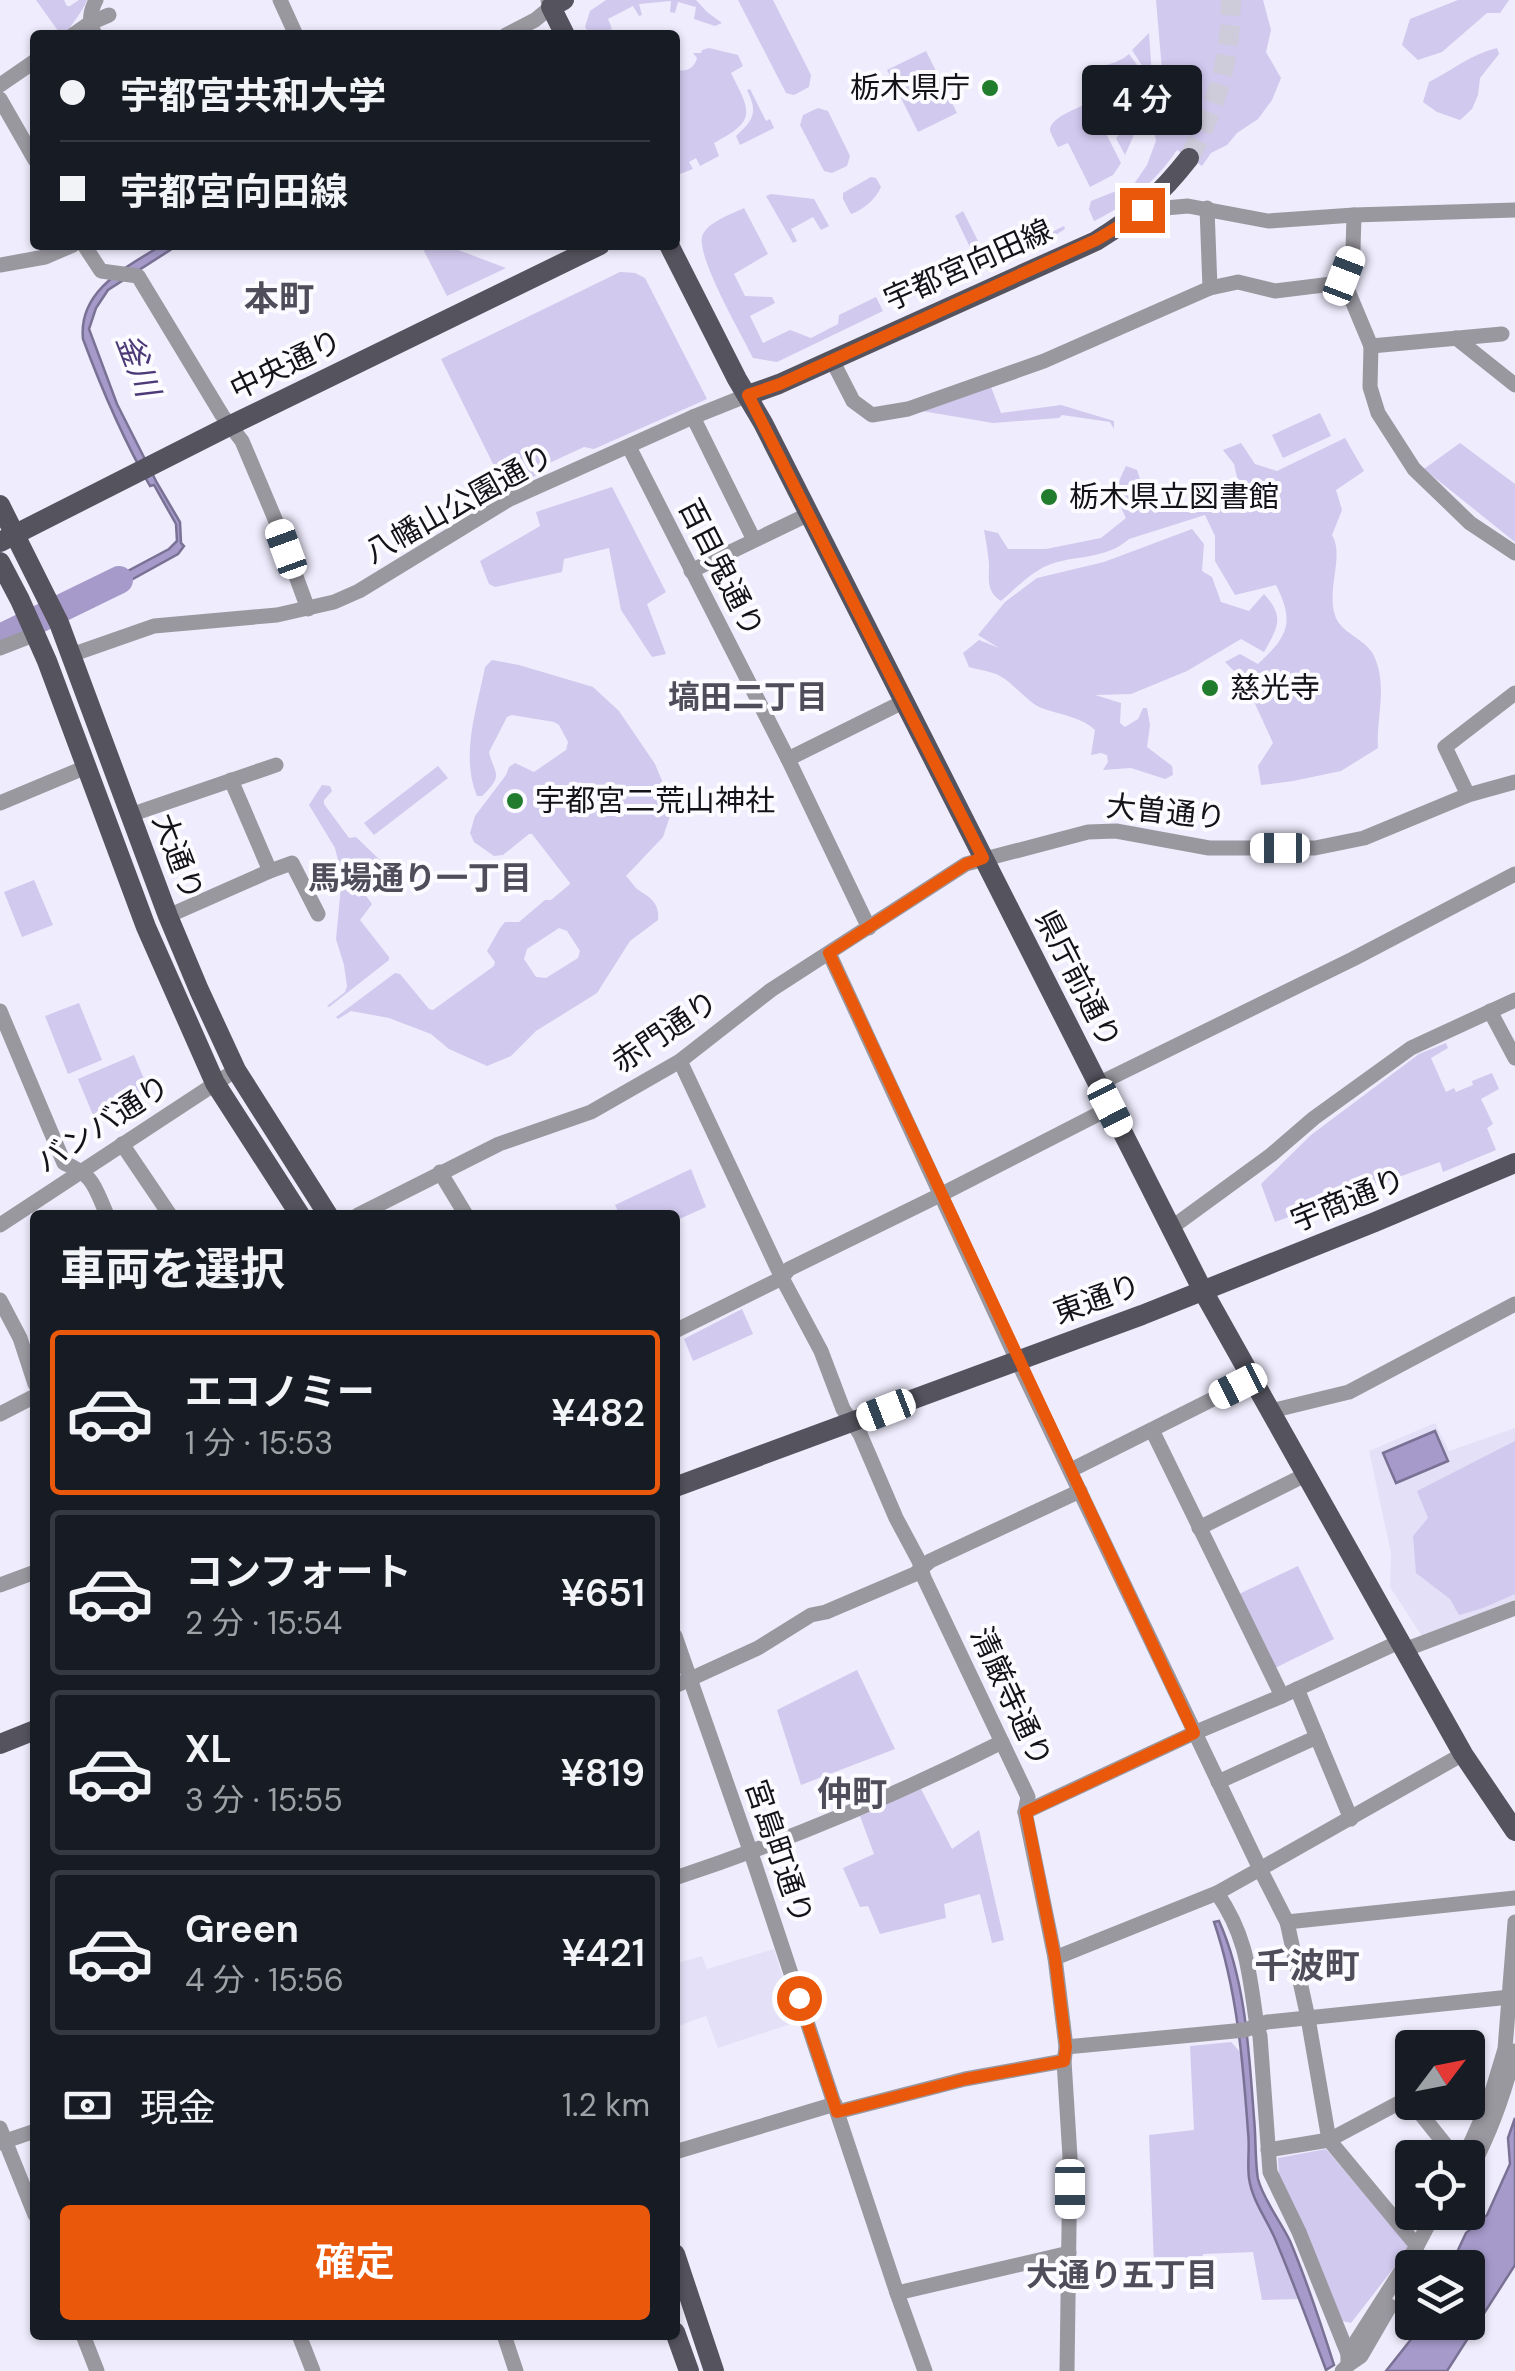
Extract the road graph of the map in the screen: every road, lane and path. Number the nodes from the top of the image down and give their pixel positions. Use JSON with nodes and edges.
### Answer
{"nodes":[{"id":1,"x":96,"y":0,"type":"edge"},
{"id":2,"x":280,"y":0,"type":"edge"},
{"id":3,"x":554,"y":2,"type":"edge"},
{"id":4,"x":109,"y":15,"type":"dead end"},
{"id":5,"x":93,"y":29,"type":"edge"},
{"id":6,"x":294,"y":30,"type":"edge"},
{"id":7,"x":516,"y":30,"type":"edge"},
{"id":8,"x":563,"y":30,"type":"edge"},
{"id":9,"x":30,"y":64,"type":"edge"},
{"id":10,"x":0,"y":85,"type":"edge"},
{"id":11,"x":0,"y":100,"type":"edge"},
{"id":12,"x":30,"y":151,"type":"edge"},
{"id":13,"x":1190,"y":158,"type":"tunnel mouth"},
{"id":14,"x":1207,"y":208,"type":"junction"},
{"id":15,"x":1142,"y":210,"type":"junction"},
{"id":16,"x":1515,"y":210,"type":"edge"},
{"id":17,"x":1354,"y":215,"type":"junction"},
{"id":18,"x":61,"y":250,"type":"edge"},
{"id":19,"x":87,"y":250,"type":"edge"},
{"id":20,"x":590,"y":250,"type":"edge"},
{"id":21,"x":672,"y":250,"type":"edge"},
{"id":22,"x":0,"y":265,"type":"edge"},
{"id":23,"x":1210,"y":288,"type":"junction"},
{"id":24,"x":1339,"y":288,"type":"junction"},
{"id":25,"x":1502,"y":334,"type":"dead end"},
{"id":26,"x":1456,"y":338,"type":"junction"},
{"id":27,"x":1371,"y":346,"type":"junction"},
{"id":28,"x":832,"y":360,"type":"junction"},
{"id":29,"x":1515,"y":385,"type":"edge"},
{"id":30,"x":748,"y":395,"type":"junction"},
{"id":31,"x":693,"y":418,"type":"junction"},
{"id":32,"x":231,"y":425,"type":"junction"},
{"id":33,"x":629,"y":447,"type":"junction"},
{"id":34,"x":0,"y":506,"type":"edge"},
{"id":35,"x":809,"y":514,"type":"junction"},
{"id":36,"x":8,"y":538,"type":"edge"},
{"id":37,"x":754,"y":540,"type":"junction"},
{"id":38,"x":1515,"y":553,"type":"edge"},
{"id":39,"x":0,"y":562,"type":"edge"},
{"id":40,"x":691,"y":571,"type":"junction"},
{"id":41,"x":308,"y":609,"type":"junction"},
{"id":42,"x":36,"y":634,"type":"junction"},
{"id":43,"x":0,"y":648,"type":"edge"},
{"id":44,"x":72,"y":655,"type":"junction"},
{"id":45,"x":1515,"y":693,"type":"edge"},
{"id":46,"x":903,"y":702,"type":"junction"},
{"id":47,"x":788,"y":759,"type":"junction"},
{"id":48,"x":276,"y":765,"type":"dead end"},
{"id":49,"x":86,"y":767,"type":"junction"},
{"id":50,"x":231,"y":780,"type":"junction"},
{"id":51,"x":1515,"y":782,"type":"edge"},
{"id":52,"x":1468,"y":795,"type":"junction"},
{"id":53,"x":0,"y":803,"type":"edge"},
{"id":54,"x":130,"y":815,"type":"junction"},
{"id":55,"x":983,"y":858,"type":"junction"},
{"id":56,"x":270,"y":871,"type":"junction"},
{"id":57,"x":1515,"y":874,"type":"edge"},
{"id":58,"x":318,"y":914,"type":"dead end"},
{"id":59,"x":168,"y":916,"type":"junction"},
{"id":60,"x":870,"y":928,"type":"junction"},
{"id":61,"x":829,"y":953,"type":"junction"},
{"id":62,"x":1515,"y":1000,"type":"edge"},
{"id":63,"x":0,"y":1011,"type":"edge"},
{"id":64,"x":1490,"y":1011,"type":"junction"},
{"id":65,"x":1515,"y":1058,"type":"edge"},
{"id":66,"x":680,"y":1061,"type":"junction"},
{"id":67,"x":236,"y":1070,"type":"junction"},
{"id":68,"x":215,"y":1083,"type":"junction"},
{"id":69,"x":1098,"y":1084,"type":"junction"},
{"id":70,"x":1110,"y":1108,"type":"junction"},
{"id":71,"x":122,"y":1144,"type":"junction"},
{"id":72,"x":1515,"y":1164,"type":"edge"},
{"id":73,"x":82,"y":1171,"type":"junction"},
{"id":74,"x":440,"y":1172,"type":"junction"},
{"id":75,"x":942,"y":1194,"type":"junction"},
{"id":76,"x":104,"y":1210,"type":"edge"},
{"id":77,"x":167,"y":1210,"type":"edge"},
{"id":78,"x":297,"y":1210,"type":"edge"},
{"id":79,"x":325,"y":1210,"type":"edge"},
{"id":80,"x":368,"y":1210,"type":"edge"},
{"id":81,"x":463,"y":1210,"type":"edge"},
{"id":82,"x":0,"y":1225,"type":"edge"},
{"id":83,"x":1171,"y":1228,"type":"junction"},
{"id":84,"x":782,"y":1278,"type":"junction"},
{"id":85,"x":1203,"y":1291,"type":"junction"},
{"id":86,"x":0,"y":1300,"type":"edge"},
{"id":87,"x":1515,"y":1304,"type":"edge"},
{"id":88,"x":680,"y":1329,"type":"edge"},
{"id":89,"x":1018,"y":1360,"type":"junction"},
{"id":90,"x":30,"y":1369,"type":"edge"},
{"id":91,"x":1254,"y":1379,"type":"junction"},
{"id":92,"x":30,"y":1400,"type":"edge"},
{"id":93,"x":1270,"y":1411,"type":"junction"},
{"id":94,"x":0,"y":1414,"type":"edge"},
{"id":95,"x":852,"y":1422,"type":"junction"},
{"id":96,"x":1152,"y":1430,"type":"junction"},
{"id":97,"x":1071,"y":1470,"type":"junction"},
{"id":98,"x":1304,"y":1475,"type":"junction"},
{"id":99,"x":680,"y":1485,"type":"edge"},
{"id":100,"x":1080,"y":1492,"type":"junction"},
{"id":101,"x":1199,"y":1528,"type":"junction"},
{"id":102,"x":921,"y":1569,"type":"junction"},
{"id":103,"x":30,"y":1574,"type":"edge"},
{"id":104,"x":0,"y":1585,"type":"edge"},
{"id":105,"x":1515,"y":1608,"type":"edge"},
{"id":106,"x":1402,"y":1646,"type":"junction"},
{"id":107,"x":683,"y":1683,"type":"edge"},
{"id":108,"x":1290,"y":1692,"type":"junction"},
{"id":109,"x":30,"y":1732,"type":"edge"},
{"id":110,"x":1194,"y":1733,"type":"junction"},
{"id":111,"x":1317,"y":1738,"type":"junction"},
{"id":112,"x":1002,"y":1742,"type":"junction"},
{"id":113,"x":0,"y":1744,"type":"edge"},
{"id":114,"x":1464,"y":1754,"type":"junction"},
{"id":115,"x":1218,"y":1782,"type":"junction"},
{"id":116,"x":1026,"y":1812,"type":"junction"},
{"id":117,"x":1352,"y":1819,"type":"junction"},
{"id":118,"x":1515,"y":1831,"type":"edge"},
{"id":119,"x":751,"y":1853,"type":"junction"},
{"id":120,"x":1260,"y":1869,"type":"junction"},
{"id":121,"x":680,"y":1876,"type":"edge"},
{"id":122,"x":1217,"y":1893,"type":"junction"},
{"id":123,"x":1515,"y":1898,"type":"edge"},
{"id":124,"x":1287,"y":1922,"type":"junction"},
{"id":125,"x":1515,"y":1922,"type":"edge"},
{"id":126,"x":1055,"y":1958,"type":"junction"},
{"id":127,"x":1510,"y":1997,"type":"junction"},
{"id":128,"x":1308,"y":2018,"type":"junction"},
{"id":129,"x":1257,"y":2026,"type":"junction"},
{"id":130,"x":1515,"y":2051,"type":"edge"},
{"id":131,"x":1065,"y":2054,"type":"junction"},
{"id":132,"x":836,"y":2108,"type":"junction"},
{"id":133,"x":30,"y":2132,"type":"edge"},
{"id":134,"x":2,"y":2137,"type":"edge"},
{"id":135,"x":1329,"y":2140,"type":"junction"},
{"id":136,"x":1442,"y":2140,"type":"edge"},
{"id":137,"x":1472,"y":2140,"type":"edge"},
{"id":138,"x":1485,"y":2142,"type":"edge"},
{"id":139,"x":1268,"y":2150,"type":"junction"},
{"id":140,"x":680,"y":2151,"type":"edge"},
{"id":141,"x":30,"y":2203,"type":"edge"},
{"id":142,"x":1426,"y":2230,"type":"edge"},
{"id":143,"x":1418,"y":2246,"type":"junction"},
{"id":144,"x":1070,"y":2253,"type":"junction"},
{"id":145,"x":680,"y":2269,"type":"edge"},
{"id":146,"x":898,"y":2293,"type":"junction"},
{"id":147,"x":1395,"y":2298,"type":"edge"},
{"id":148,"x":85,"y":2340,"type":"edge"},
{"id":149,"x":301,"y":2340,"type":"edge"},
{"id":150,"x":506,"y":2340,"type":"edge"},
{"id":151,"x":678,"y":2340,"type":"edge"},
{"id":152,"x":1346,"y":2363,"type":"edge"},
{"id":153,"x":97,"y":2371,"type":"edge"},
{"id":154,"x":313,"y":2371,"type":"edge"},
{"id":155,"x":516,"y":2371,"type":"edge"},
{"id":156,"x":689,"y":2371,"type":"edge"},
{"id":157,"x":714,"y":2371,"type":"edge"},
{"id":158,"x":925,"y":2371,"type":"edge"},
{"id":159,"x":1067,"y":2371,"type":"edge"}],
"edges":[{"from":1,"to":5,"type":"street"},
{"from":2,"to":6,"type":"street"},
{"from":3,"to":7,"type":"street"},
{"from":3,"to":8,"type":"main road"},
{"from":4,"to":5,"type":"street"},
{"from":9,"to":10,"type":"street"},
{"from":11,"to":12,"type":"street"},
{"from":13,"to":15,"type":"main road","name":"宇都宮向田線"},
{"from":14,"to":15,"type":"street"},
{"from":14,"to":17,"type":"street"},
{"from":14,"to":23,"type":"street"},
{"from":15,"to":28,"type":"main road","name":"宇都宮向田線"},
{"from":16,"to":17,"type":"street"},
{"from":17,"to":24,"type":"street"},
{"from":18,"to":22,"type":"street"},
{"from":19,"to":32,"type":"street"},
{"from":20,"to":32,"type":"main road","name":"中央通り"},
{"from":21,"to":30,"type":"main road","name":"県庁前通り"},
{"from":23,"to":24,"type":"street"},
{"from":23,"to":28,"type":"street"},
{"from":24,"to":27,"type":"street"},
{"from":25,"to":26,"type":"street"},
{"from":26,"to":27,"type":"street"},
{"from":26,"to":29,"type":"street"},
{"from":27,"to":38,"type":"street"},
{"from":28,"to":30,"type":"main road","name":"宇都宮向田線"},
{"from":30,"to":31,"type":"street","name":"八幡山公園通り"},
{"from":30,"to":35,"type":"main road","name":"県庁前通り"},
{"from":31,"to":33,"type":"street","name":"八幡山公園通り"},
{"from":31,"to":37,"type":"street"},
{"from":32,"to":36,"type":"main road","name":"中央通り"},
{"from":32,"to":41,"type":"street"},
{"from":33,"to":40,"type":"street","name":"百目鬼通り"},
{"from":33,"to":41,"type":"street","name":"八幡山公園通り"},
{"from":34,"to":36,"type":"main road","name":"大通り"},
{"from":35,"to":37,"type":"street"},
{"from":35,"to":46,"type":"main road","name":"県庁前通り"},
{"from":36,"to":44,"type":"main road","name":"大通り"},
{"from":37,"to":40,"type":"street"},
{"from":39,"to":42,"type":"main road","name":"大通り"},
{"from":40,"to":47,"type":"street","name":"百目鬼通り"},
{"from":41,"to":44,"type":"street","name":"八幡山公園通り"},
{"from":42,"to":43,"type":"street"},
{"from":42,"to":49,"type":"main road","name":"大通り"},
{"from":44,"to":54,"type":"main road","name":"大通り"},
{"from":45,"to":52,"type":"street"},
{"from":46,"to":47,"type":"street"},
{"from":46,"to":55,"type":"main road","name":"県庁前通り"},
{"from":47,"to":60,"type":"street","name":"百目鬼通り"},
{"from":48,"to":50,"type":"street"},
{"from":49,"to":53,"type":"street"},
{"from":49,"to":68,"type":"main road","name":"大通り"},
{"from":50,"to":54,"type":"street"},
{"from":50,"to":56,"type":"street"},
{"from":51,"to":52,"type":"street","name":"大曽通り"},
{"from":52,"to":55,"type":"street","name":"大曽通り"},
{"from":54,"to":59,"type":"main road","name":"大通り"},
{"from":55,"to":60,"type":"street","name":"赤門通り"},
{"from":55,"to":69,"type":"main road","name":"県庁前通り"},
{"from":56,"to":58,"type":"street"},
{"from":56,"to":59,"type":"street"},
{"from":57,"to":69,"type":"street"},
{"from":59,"to":67,"type":"main road","name":"大通り"},
{"from":60,"to":61,"type":"street","name":"赤門通り"},
{"from":61,"to":66,"type":"street","name":"赤門通り"},
{"from":61,"to":75,"type":"street"},
{"from":62,"to":64,"type":"street"},
{"from":63,"to":73,"type":"street"},
{"from":64,"to":65,"type":"street"},
{"from":64,"to":83,"type":"street"},
{"from":66,"to":74,"type":"street","name":"赤門通り"},
{"from":66,"to":84,"type":"street","name":"清厳寺通り"},
{"from":67,"to":68,"type":"street","name":"バンバ通り"},
{"from":67,"to":79,"type":"main road","name":"大通り"},
{"from":68,"to":71,"type":"street","name":"バンバ通り"},
{"from":68,"to":78,"type":"main road","name":"大通り"},
{"from":69,"to":70,"type":"main road","name":"県庁前通り"},
{"from":70,"to":75,"type":"street"},
{"from":70,"to":83,"type":"main road","name":"県庁前通り"},
{"from":71,"to":73,"type":"street","name":"バンバ通り"},
{"from":71,"to":77,"type":"street"},
{"from":72,"to":85,"type":"main road","name":"宇商通り"},
{"from":73,"to":76,"type":"street"},
{"from":73,"to":82,"type":"street","name":"バンバ通り"},
{"from":74,"to":80,"type":"street","name":"赤門通り"},
{"from":74,"to":81,"type":"street"},
{"from":75,"to":84,"type":"street"},
{"from":75,"to":89,"type":"street"},
{"from":83,"to":85,"type":"main road","name":"県庁前通り"},
{"from":84,"to":88,"type":"street"},
{"from":84,"to":95,"type":"street","name":"清厳寺通り"},
{"from":85,"to":89,"type":"main road","name":"東通り"},
{"from":85,"to":91,"type":"main road","name":"県庁前通り"},
{"from":86,"to":90,"type":"street"},
{"from":87,"to":93,"type":"street"},
{"from":89,"to":95,"type":"main road","name":"東通り"},
{"from":89,"to":97,"type":"street"},
{"from":91,"to":93,"type":"main road","name":"県庁前通り"},
{"from":91,"to":96,"type":"street"},
{"from":92,"to":94,"type":"street"},
{"from":93,"to":98,"type":"main road","name":"県庁前通り"},
{"from":95,"to":99,"type":"main road","name":"東通り"},
{"from":95,"to":102,"type":"street","name":"清厳寺通り"},
{"from":96,"to":97,"type":"street"},
{"from":96,"to":101,"type":"street"},
{"from":97,"to":100,"type":"street"},
{"from":98,"to":101,"type":"street"},
{"from":98,"to":106,"type":"main road","name":"県庁前通り"},
{"from":100,"to":102,"type":"street"},
{"from":100,"to":110,"type":"street"},
{"from":101,"to":108,"type":"street"},
{"from":102,"to":107,"type":"street"},
{"from":102,"to":112,"type":"street","name":"清厳寺通り"},
{"from":103,"to":104,"type":"street"},
{"from":105,"to":106,"type":"street"},
{"from":106,"to":108,"type":"street"},
{"from":106,"to":114,"type":"main road","name":"県庁前通り"},
{"from":107,"to":119,"type":"street","name":"宮島町通り"},
{"from":108,"to":110,"type":"street"},
{"from":108,"to":111,"type":"street"},
{"from":109,"to":113,"type":"main road"},
{"from":110,"to":115,"type":"street"},
{"from":110,"to":116,"type":"street"},
{"from":111,"to":115,"type":"street"},
{"from":111,"to":117,"type":"street"},
{"from":112,"to":116,"type":"street","name":"清厳寺通り"},
{"from":112,"to":119,"type":"street"},
{"from":114,"to":117,"type":"street"},
{"from":114,"to":118,"type":"main road","name":"県庁前通り"},
{"from":115,"to":120,"type":"street"},
{"from":116,"to":126,"type":"street","name":"清厳寺通り"},
{"from":117,"to":120,"type":"street"},
{"from":119,"to":121,"type":"street"},
{"from":119,"to":132,"type":"street","name":"宮島町通り"},
{"from":120,"to":122,"type":"street"},
{"from":120,"to":124,"type":"street"},
{"from":122,"to":126,"type":"street"},
{"from":122,"to":129,"type":"street"},
{"from":123,"to":124,"type":"street"},
{"from":124,"to":128,"type":"street"},
{"from":125,"to":127,"type":"street"},
{"from":126,"to":131,"type":"street","name":"清厳寺通り"},
{"from":127,"to":128,"type":"street"},
{"from":127,"to":137,"type":"street"},
{"from":128,"to":129,"type":"street"},
{"from":128,"to":135,"type":"street"},
{"from":129,"to":131,"type":"street"},
{"from":129,"to":139,"type":"street"},
{"from":130,"to":138,"type":"street"},
{"from":131,"to":132,"type":"street"},
{"from":131,"to":144,"type":"street","name":"清厳寺通り"},
{"from":132,"to":140,"type":"street"},
{"from":132,"to":146,"type":"street","name":"宮島町通り"},
{"from":133,"to":134,"type":"street"},
{"from":134,"to":141,"type":"street"},
{"from":135,"to":136,"type":"street"},
{"from":135,"to":139,"type":"street"},
{"from":135,"to":143,"type":"street"},
{"from":139,"to":152,"type":"street"},
{"from":142,"to":143,"type":"street"},
{"from":143,"to":152,"type":"street"},
{"from":144,"to":146,"type":"street"},
{"from":144,"to":159,"type":"street","name":"清厳寺通り"},
{"from":145,"to":157,"type":"main road"},
{"from":146,"to":158,"type":"street","name":"宮島町通り"},
{"from":147,"to":152,"type":"street"},
{"from":148,"to":153,"type":"street"},
{"from":149,"to":154,"type":"street"},
{"from":150,"to":155,"type":"street"},
{"from":151,"to":156,"type":"main road"}]}
